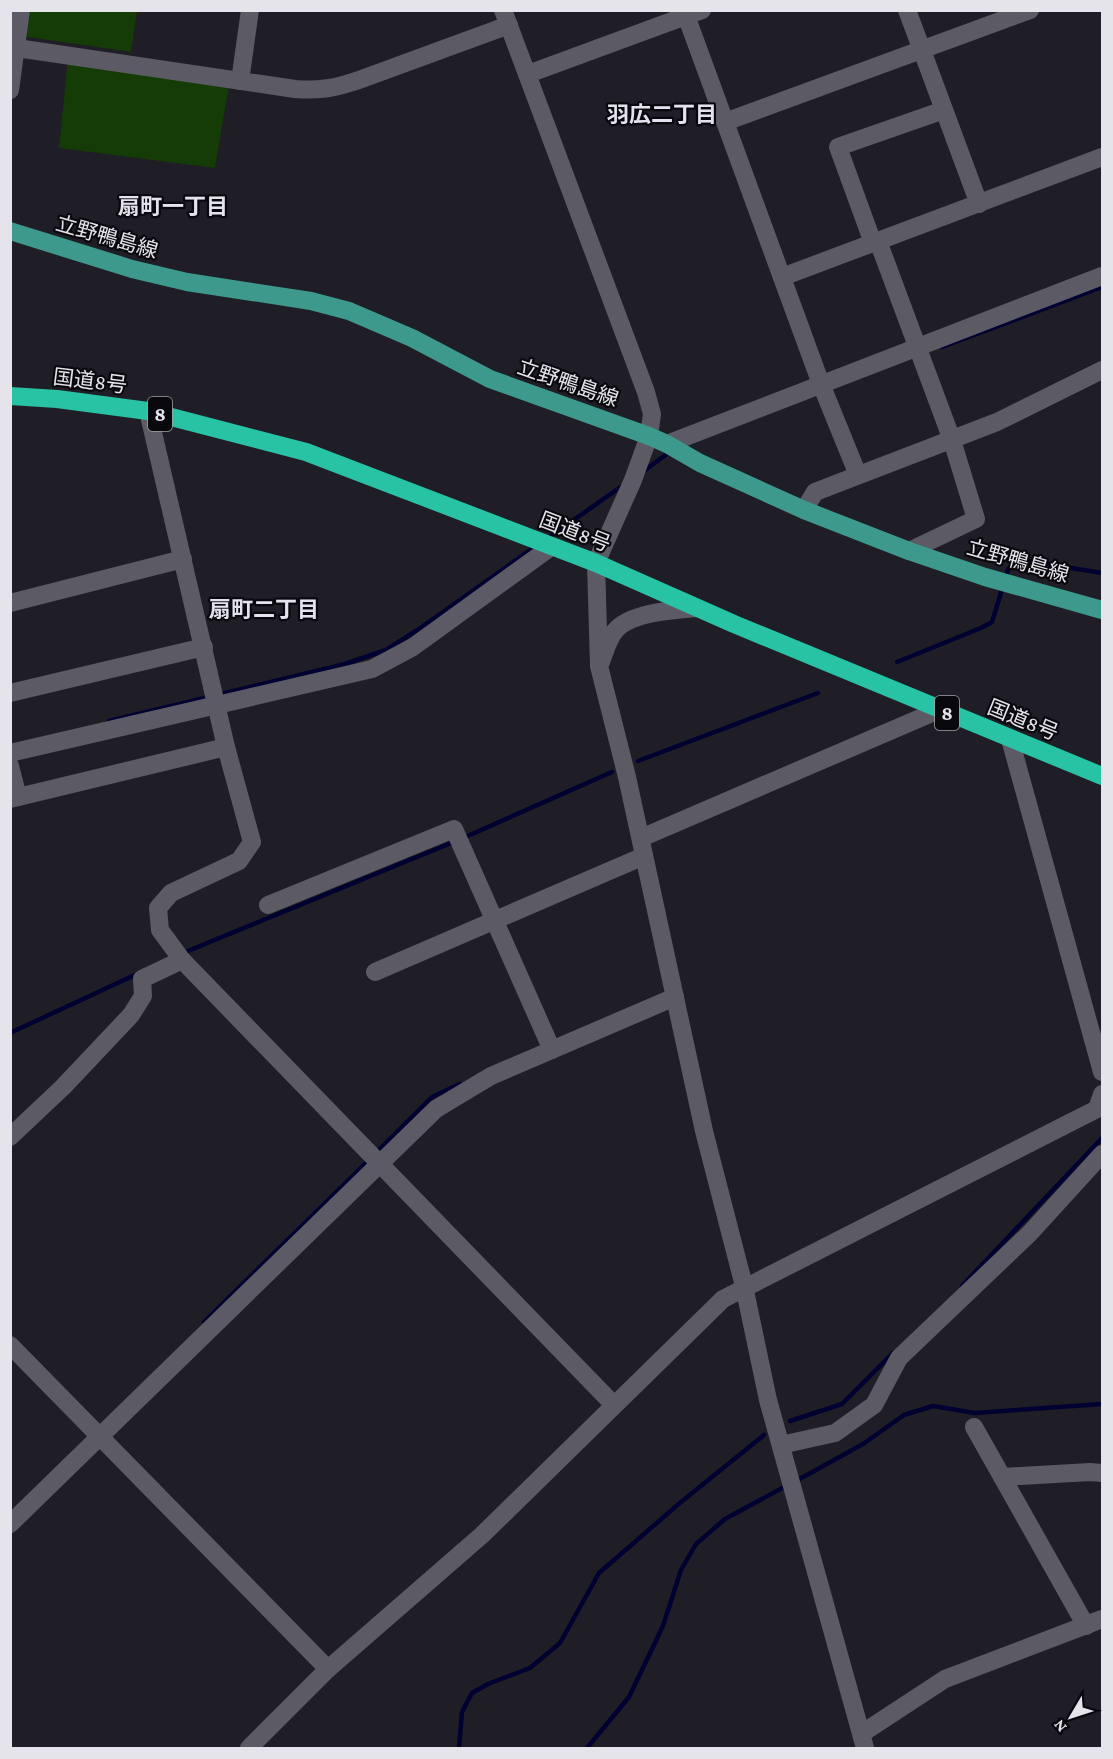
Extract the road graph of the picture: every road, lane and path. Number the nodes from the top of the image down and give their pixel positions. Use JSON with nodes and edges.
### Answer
{"nodes":[{"id":1,"x":21,"y":10,"type":"edge"},
{"id":2,"x":250,"y":10,"type":"edge"},
{"id":3,"x":907,"y":10,"type":"edge"},
{"id":4,"x":1030,"y":10,"type":"edge"},
{"id":5,"x":690,"y":12,"type":"edge"},
{"id":6,"x":506,"y":18,"type":"edge"},
{"id":7,"x":14,"y":48,"type":"edge"},
{"id":8,"x":921,"y":50,"type":"junction"},
{"id":9,"x":528,"y":74,"type":"junction"},
{"id":10,"x":240,"y":81,"type":"junction"},
{"id":11,"x":10,"y":90,"type":"edge"},
{"id":12,"x":944,"y":110,"type":"junction"},
{"id":13,"x":725,"y":122,"type":"junction"},
{"id":14,"x":1102,"y":158,"type":"edge"},
{"id":15,"x":980,"y":204,"type":"junction"},
{"id":16,"x":10,"y":231,"type":"edge"},
{"id":17,"x":876,"y":242,"type":"junction"},
{"id":18,"x":1102,"y":276,"type":"edge"},
{"id":19,"x":782,"y":277,"type":"junction"},
{"id":20,"x":920,"y":354,"type":"junction"},
{"id":21,"x":1102,"y":370,"type":"edge"},
{"id":22,"x":824,"y":390,"type":"junction"},
{"id":23,"x":10,"y":396,"type":"edge"},
{"id":24,"x":148,"y":411,"type":"junction"},
{"id":25,"x":649,"y":436,"type":"junction"},
{"id":26,"x":952,"y":440,"type":"junction"},
{"id":27,"x":668,"y":444,"type":"junction"},
{"id":28,"x":858,"y":475,"type":"junction"},
{"id":29,"x":804,"y":510,"type":"junction"},
{"id":30,"x":551,"y":547,"type":"junction"},
{"id":31,"x":909,"y":551,"type":"junction"},
{"id":32,"x":183,"y":559,"type":"junction"},
{"id":33,"x":596,"y":563,"type":"junction"},
{"id":34,"x":10,"y":603,"type":"edge"},
{"id":35,"x":697,"y":608,"type":"junction"},
{"id":36,"x":1102,"y":610,"type":"edge"},
{"id":37,"x":204,"y":647,"type":"junction"},
{"id":38,"x":599,"y":666,"type":"junction"},
{"id":39,"x":10,"y":693,"type":"edge"},
{"id":40,"x":216,"y":705,"type":"junction"},
{"id":41,"x":939,"y":710,"type":"junction"},
{"id":42,"x":1010,"y":739,"type":"junction"},
{"id":43,"x":226,"y":747,"type":"junction"},
{"id":44,"x":10,"y":753,"type":"edge"},
{"id":45,"x":10,"y":766,"type":"edge"},
{"id":46,"x":1102,"y":776,"type":"edge"},
{"id":47,"x":14,"y":798,"type":"edge"},
{"id":48,"x":642,"y":847,"type":"junction"},
{"id":49,"x":268,"y":905,"type":"dead end"},
{"id":50,"x":494,"y":921,"type":"junction"},
{"id":51,"x":177,"y":954,"type":"junction"},
{"id":52,"x":375,"y":972,"type":"dead end"},
{"id":53,"x":675,"y":997,"type":"junction"},
{"id":54,"x":552,"y":1050,"type":"junction"},
{"id":55,"x":1102,"y":1072,"type":"edge"},
{"id":56,"x":1101,"y":1105,"type":"edge"},
{"id":57,"x":10,"y":1137,"type":"edge"},
{"id":58,"x":1102,"y":1154,"type":"edge"},
{"id":59,"x":375,"y":1159,"type":"junction"},
{"id":60,"x":744,"y":1287,"type":"junction"},
{"id":61,"x":10,"y":1345,"type":"edge"},
{"id":62,"x":614,"y":1405,"type":"junction"},
{"id":63,"x":975,"y":1428,"type":"dead end"},
{"id":64,"x":95,"y":1431,"type":"junction"},
{"id":65,"x":781,"y":1446,"type":"junction"},
{"id":66,"x":1102,"y":1473,"type":"edge"},
{"id":67,"x":1002,"y":1477,"type":"junction"},
{"id":68,"x":10,"y":1524,"type":"edge"},
{"id":69,"x":1094,"y":1623,"type":"edge"},
{"id":70,"x":328,"y":1669,"type":"junction"},
{"id":71,"x":863,"y":1741,"type":"edge"},
{"id":72,"x":249,"y":1749,"type":"edge"}],
"edges":[{"from":1,"to":7,"type":"street"},
{"from":2,"to":10,"type":"street"},
{"from":3,"to":8,"type":"street"},
{"from":4,"to":8,"type":"street"},
{"from":5,"to":9,"type":"street"},
{"from":5,"to":13,"type":"street"},
{"from":6,"to":9,"type":"street"},
{"from":6,"to":10,"type":"street"},
{"from":7,"to":10,"type":"street"},
{"from":7,"to":11,"type":"street"},
{"from":8,"to":12,"type":"street"},
{"from":8,"to":13,"type":"street"},
{"from":9,"to":25,"type":"street"},
{"from":12,"to":15,"type":"street"},
{"from":12,"to":17,"type":"street"},
{"from":13,"to":19,"type":"street"},
{"from":14,"to":15,"type":"street"},
{"from":15,"to":17,"type":"street"},
{"from":16,"to":25,"type":"main road","name":"立野鴨島線"},
{"from":17,"to":19,"type":"street"},
{"from":17,"to":20,"type":"street"},
{"from":18,"to":20,"type":"street"},
{"from":19,"to":22,"type":"street"},
{"from":20,"to":22,"type":"street"},
{"from":20,"to":26,"type":"street"},
{"from":21,"to":26,"type":"street"},
{"from":22,"to":27,"type":"street"},
{"from":22,"to":28,"type":"street"},
{"from":23,"to":24,"type":"highway","name":"国道8号","number":"8"},
{"from":24,"to":30,"type":"highway","name":"国道8号","number":"8"},
{"from":24,"to":32,"type":"street"},
{"from":25,"to":27,"type":"main road","name":"立野鴨島線"},
{"from":25,"to":33,"type":"street"},
{"from":26,"to":28,"type":"street"},
{"from":26,"to":31,"type":"street"},
{"from":27,"to":29,"type":"main road","name":"立野鴨島線"},
{"from":28,"to":29,"type":"street"},
{"from":29,"to":31,"type":"main road","name":"立野鴨島線"},
{"from":30,"to":33,"type":"highway","name":"国道8号","number":"8"},
{"from":30,"to":40,"type":"street"},
{"from":31,"to":36,"type":"main road","name":"立野鴨島線"},
{"from":32,"to":34,"type":"street"},
{"from":32,"to":37,"type":"street"},
{"from":33,"to":35,"type":"highway","name":"国道8号","number":"8"},
{"from":33,"to":38,"type":"street"},
{"from":35,"to":38,"type":"street"},
{"from":35,"to":41,"type":"highway","name":"国道8号","number":"8"},
{"from":37,"to":39,"type":"street"},
{"from":37,"to":40,"type":"street"},
{"from":38,"to":48,"type":"street"},
{"from":40,"to":43,"type":"street"},
{"from":40,"to":44,"type":"street"},
{"from":41,"to":42,"type":"highway","name":"国道8号","number":"8"},
{"from":41,"to":48,"type":"street"},
{"from":42,"to":46,"type":"highway","name":"国道8号","number":"8"},
{"from":42,"to":55,"type":"street"},
{"from":43,"to":47,"type":"street"},
{"from":43,"to":51,"type":"street"},
{"from":45,"to":47,"type":"street"},
{"from":48,"to":50,"type":"street"},
{"from":48,"to":53,"type":"street"},
{"from":49,"to":50,"type":"street"},
{"from":50,"to":52,"type":"street"},
{"from":50,"to":54,"type":"street"},
{"from":51,"to":57,"type":"street"},
{"from":51,"to":59,"type":"street"},
{"from":53,"to":54,"type":"street"},
{"from":53,"to":60,"type":"street"},
{"from":54,"to":59,"type":"street"},
{"from":56,"to":60,"type":"street"},
{"from":58,"to":65,"type":"street"},
{"from":59,"to":62,"type":"street"},
{"from":59,"to":64,"type":"street"},
{"from":60,"to":62,"type":"street"},
{"from":60,"to":65,"type":"street"},
{"from":61,"to":64,"type":"street"},
{"from":62,"to":70,"type":"street"},
{"from":63,"to":67,"type":"street"},
{"from":64,"to":68,"type":"street"},
{"from":64,"to":70,"type":"street"},
{"from":65,"to":71,"type":"street"},
{"from":66,"to":67,"type":"street"},
{"from":67,"to":69,"type":"street"},
{"from":69,"to":71,"type":"street"},
{"from":70,"to":72,"type":"street"}]}
